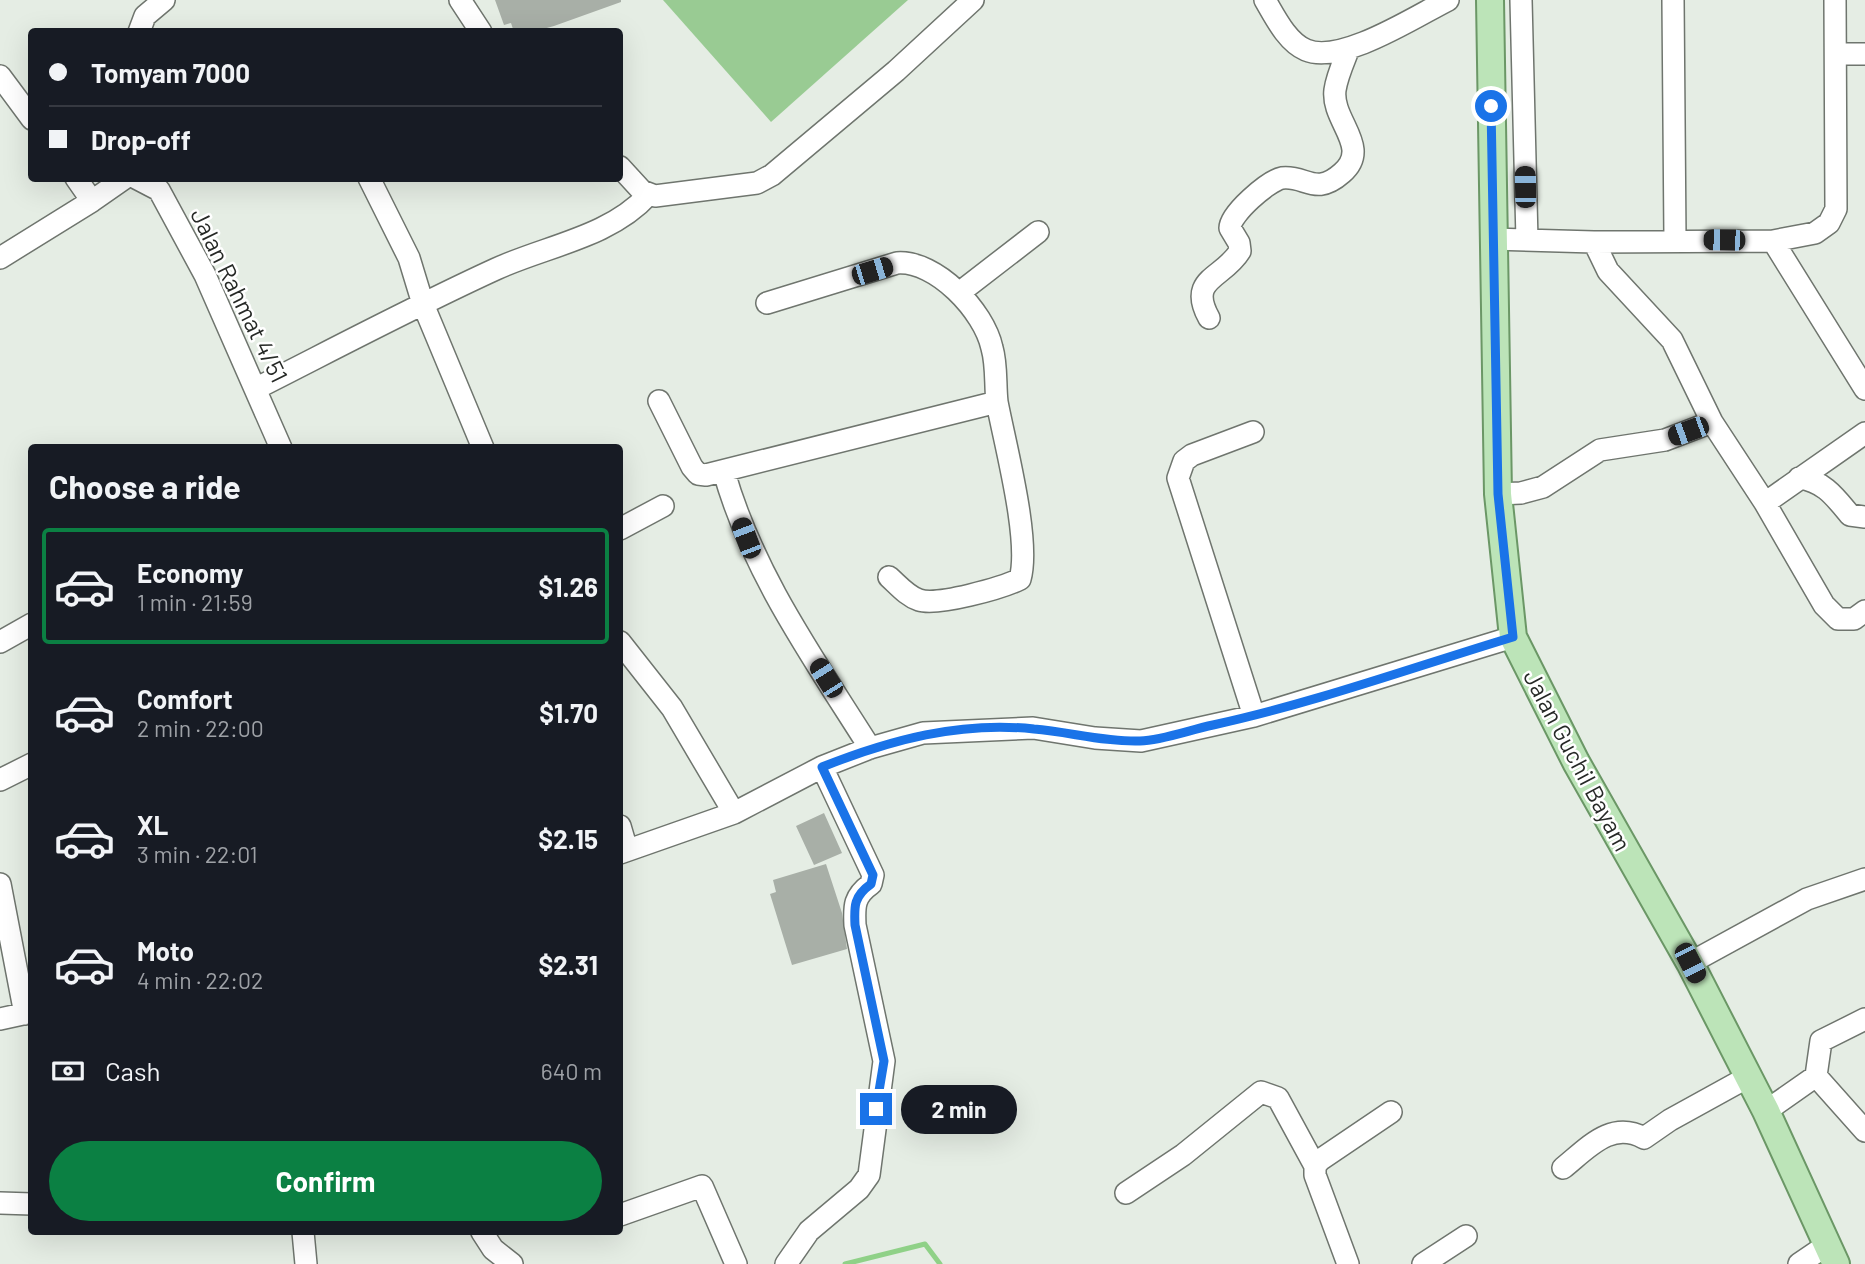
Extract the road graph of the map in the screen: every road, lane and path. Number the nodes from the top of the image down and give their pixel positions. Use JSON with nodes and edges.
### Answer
{"nodes":[{"id":1,"x":164,"y":0,"type":"edge"},
{"id":2,"x":460,"y":0,"type":"edge"},
{"id":3,"x":973,"y":0,"type":"edge"},
{"id":4,"x":1265,"y":0,"type":"edge"},
{"id":5,"x":1448,"y":0,"type":"edge"},
{"id":6,"x":1490,"y":0,"type":"edge"},
{"id":7,"x":1521,"y":0,"type":"edge"},
{"id":8,"x":1673,"y":0,"type":"edge"},
{"id":9,"x":1835,"y":0,"type":"edge"},
{"id":10,"x":140,"y":28,"type":"edge"},
{"id":11,"x":478,"y":28,"type":"edge"},
{"id":12,"x":1349,"y":48,"type":"junction"},
{"id":13,"x":1836,"y":54,"type":"junction"},
{"id":14,"x":1865,"y":54,"type":"edge"},
{"id":15,"x":0,"y":76,"type":"edge"},
{"id":16,"x":28,"y":114,"type":"edge"},
{"id":17,"x":623,"y":170,"type":"edge"},
{"id":18,"x":79,"y":182,"type":"edge"},
{"id":19,"x":119,"y":182,"type":"edge"},
{"id":20,"x":144,"y":182,"type":"edge"},
{"id":21,"x":371,"y":182,"type":"edge"},
{"id":22,"x":648,"y":195,"type":"junction"},
{"id":23,"x":92,"y":201,"type":"junction"},
{"id":24,"x":1038,"y":232,"type":"dead end"},
{"id":25,"x":1492,"y":239,"type":"junction"},
{"id":26,"x":1675,"y":239,"type":"junction"},
{"id":27,"x":1527,"y":240,"type":"junction"},
{"id":28,"x":1773,"y":240,"type":"junction"},
{"id":29,"x":1594,"y":242,"type":"junction"},
{"id":30,"x":0,"y":258,"type":"edge"},
{"id":31,"x":959,"y":293,"type":"junction"},
{"id":32,"x":767,"y":303,"type":"dead end"},
{"id":33,"x":423,"y":304,"type":"junction"},
{"id":34,"x":1209,"y":318,"type":"dead end"},
{"id":35,"x":257,"y":388,"type":"junction"},
{"id":36,"x":1865,"y":388,"type":"edge"},
{"id":37,"x":659,"y":401,"type":"dead end"},
{"id":38,"x":997,"y":402,"type":"junction"},
{"id":39,"x":1712,"y":422,"type":"junction"},
{"id":40,"x":1253,"y":432,"type":"dead end"},
{"id":41,"x":1865,"y":433,"type":"edge"},
{"id":42,"x":279,"y":444,"type":"edge"},
{"id":43,"x":481,"y":444,"type":"edge"},
{"id":44,"x":724,"y":472,"type":"junction"},
{"id":45,"x":1800,"y":478,"type":"junction"},
{"id":46,"x":1498,"y":494,"type":"junction"},
{"id":47,"x":1765,"y":503,"type":"junction"},
{"id":48,"x":663,"y":506,"type":"dead end"},
{"id":49,"x":1865,"y":517,"type":"edge"},
{"id":50,"x":623,"y":527,"type":"edge"},
{"id":51,"x":889,"y":577,"type":"dead end"},
{"id":52,"x":1865,"y":611,"type":"edge"},
{"id":53,"x":28,"y":626,"type":"edge"},
{"id":54,"x":1513,"y":637,"type":"junction"},
{"id":55,"x":0,"y":642,"type":"edge"},
{"id":56,"x":623,"y":646,"type":"edge"},
{"id":57,"x":1254,"y":716,"type":"junction"},
{"id":58,"x":870,"y":748,"type":"junction"},
{"id":59,"x":28,"y":766,"type":"edge"},
{"id":60,"x":822,"y":767,"type":"junction"},
{"id":61,"x":0,"y":780,"type":"edge"},
{"id":62,"x":734,"y":813,"type":"junction"},
{"id":63,"x":623,"y":851,"type":"edge"},
{"id":64,"x":1865,"y":879,"type":"edge"},
{"id":65,"x":0,"y":884,"type":"edge"},
{"id":66,"x":1690,"y":963,"type":"junction"},
{"id":67,"x":28,"y":1013,"type":"edge"},
{"id":68,"x":0,"y":1018,"type":"edge"},
{"id":69,"x":1865,"y":1019,"type":"edge"},
{"id":70,"x":1816,"y":1076,"type":"junction"},
{"id":71,"x":1748,"y":1077,"type":"junction"},
{"id":72,"x":1766,"y":1111,"type":"junction"},
{"id":73,"x":1391,"y":1112,"type":"dead end"},
{"id":74,"x":1865,"y":1131,"type":"edge"},
{"id":75,"x":1315,"y":1166,"type":"junction"},
{"id":76,"x":1563,"y":1168,"type":"dead end"},
{"id":77,"x":1126,"y":1193,"type":"dead end"},
{"id":78,"x":0,"y":1203,"type":"edge"},
{"id":79,"x":28,"y":1203,"type":"edge"},
{"id":80,"x":623,"y":1214,"type":"edge"},
{"id":81,"x":303,"y":1235,"type":"edge"},
{"id":82,"x":484,"y":1235,"type":"edge"},
{"id":83,"x":1466,"y":1236,"type":"dead end"},
{"id":84,"x":1832,"y":1254,"type":"edge"},
{"id":85,"x":1343,"y":1262,"type":"edge"},
{"id":86,"x":306,"y":1264,"type":"edge"},
{"id":87,"x":512,"y":1264,"type":"edge"},
{"id":88,"x":736,"y":1264,"type":"edge"},
{"id":89,"x":786,"y":1264,"type":"edge"},
{"id":90,"x":1423,"y":1264,"type":"edge"},
{"id":91,"x":1798,"y":1264,"type":"edge"}],
"edges":[{"from":1,"to":10,"type":"street"},
{"from":2,"to":11,"type":"street"},
{"from":3,"to":22,"type":"street"},
{"from":4,"to":12,"type":"street"},
{"from":5,"to":12,"type":"street"},
{"from":6,"to":25,"type":"main road","name":"Jalan Guchil Bayam"},
{"from":7,"to":27,"type":"street"},
{"from":8,"to":26,"type":"street"},
{"from":9,"to":13,"type":"street"},
{"from":12,"to":34,"type":"street"},
{"from":13,"to":14,"type":"street"},
{"from":13,"to":28,"type":"street"},
{"from":15,"to":16,"type":"street"},
{"from":17,"to":22,"type":"street"},
{"from":18,"to":23,"type":"street"},
{"from":19,"to":23,"type":"street"},
{"from":20,"to":35,"type":"street","name":"Jalan Rahmat 4/51"},
{"from":21,"to":33,"type":"street"},
{"from":22,"to":33,"type":"street"},
{"from":23,"to":30,"type":"street"},
{"from":24,"to":31,"type":"street"},
{"from":25,"to":27,"type":"street"},
{"from":25,"to":46,"type":"main road","name":"Jalan Guchil Bayam"},
{"from":26,"to":28,"type":"street"},
{"from":26,"to":29,"type":"street"},
{"from":27,"to":29,"type":"street"},
{"from":28,"to":36,"type":"street"},
{"from":29,"to":39,"type":"street"},
{"from":31,"to":32,"type":"street"},
{"from":31,"to":38,"type":"street"},
{"from":33,"to":35,"type":"street"},
{"from":33,"to":43,"type":"street"},
{"from":35,"to":42,"type":"street","name":"Jalan Rahmat 4/51"},
{"from":37,"to":44,"type":"street"},
{"from":38,"to":44,"type":"street"},
{"from":38,"to":51,"type":"street"},
{"from":39,"to":46,"type":"street"},
{"from":39,"to":47,"type":"street"},
{"from":40,"to":57,"type":"street"},
{"from":41,"to":45,"type":"street"},
{"from":44,"to":58,"type":"street"},
{"from":45,"to":47,"type":"street"},
{"from":45,"to":49,"type":"street"},
{"from":46,"to":54,"type":"main road","name":"Jalan Guchil Bayam"},
{"from":47,"to":52,"type":"street"},
{"from":48,"to":50,"type":"street"},
{"from":53,"to":55,"type":"street"},
{"from":54,"to":57,"type":"street"},
{"from":54,"to":66,"type":"main road","name":"Jalan Guchil Bayam"},
{"from":56,"to":62,"type":"street"},
{"from":57,"to":58,"type":"street"},
{"from":58,"to":60,"type":"street"},
{"from":59,"to":61,"type":"street"},
{"from":60,"to":62,"type":"street"},
{"from":60,"to":89,"type":"street"},
{"from":62,"to":63,"type":"street"},
{"from":64,"to":66,"type":"street"},
{"from":65,"to":67,"type":"street"},
{"from":66,"to":71,"type":"main road","name":"Jalan Guchil Bayam"},
{"from":67,"to":68,"type":"street"},
{"from":69,"to":70,"type":"street"},
{"from":70,"to":72,"type":"street"},
{"from":70,"to":74,"type":"street"},
{"from":71,"to":72,"type":"main road","name":"Jalan Guchil Bayam"},
{"from":71,"to":76,"type":"street"},
{"from":72,"to":84,"type":"main road","name":"Jalan Guchil Bayam"},
{"from":73,"to":75,"type":"street"},
{"from":75,"to":77,"type":"street"},
{"from":75,"to":85,"type":"street"},
{"from":78,"to":79,"type":"street"},
{"from":80,"to":88,"type":"street"},
{"from":81,"to":86,"type":"street"},
{"from":82,"to":87,"type":"street"},
{"from":83,"to":90,"type":"street"},
{"from":84,"to":91,"type":"street"}]}
